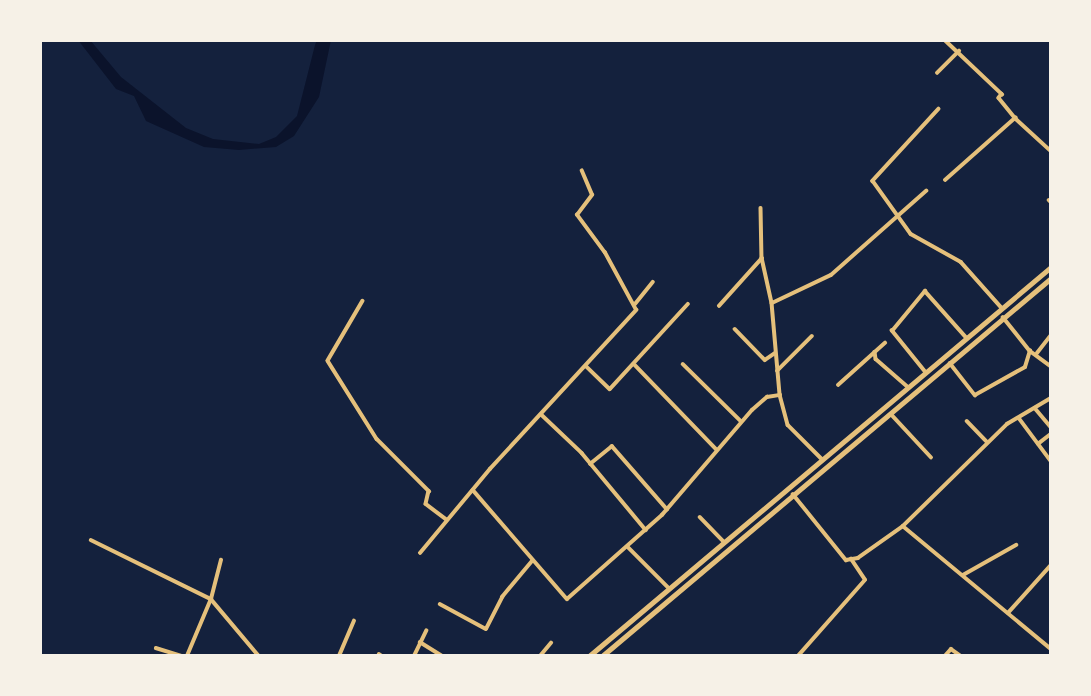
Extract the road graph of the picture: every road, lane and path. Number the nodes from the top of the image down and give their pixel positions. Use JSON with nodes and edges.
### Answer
{"nodes":[{"id":1,"x":945,"y":40,"type":"edge"},
{"id":2,"x":959,"y":51,"type":"junction"},
{"id":3,"x":937,"y":73,"type":"dead end"},
{"id":4,"x":939,"y":109,"type":"dead end"},
{"id":5,"x":1015,"y":118,"type":"junction"},
{"id":6,"x":1051,"y":151,"type":"edge"},
{"id":7,"x":582,"y":171,"type":"dead end"},
{"id":8,"x":945,"y":180,"type":"dead end"},
{"id":9,"x":926,"y":191,"type":"dead end"},
{"id":10,"x":761,"y":208,"type":"dead end"},
{"id":11,"x":901,"y":214,"type":"junction"},
{"id":12,"x":762,"y":258,"type":"junction"},
{"id":13,"x":1051,"y":267,"type":"edge"},
{"id":14,"x":1051,"y":278,"type":"edge"},
{"id":15,"x":653,"y":282,"type":"dead end"},
{"id":16,"x":363,"y":301,"type":"dead end"},
{"id":17,"x":772,"y":303,"type":"junction"},
{"id":18,"x":635,"y":304,"type":"junction"},
{"id":19,"x":688,"y":304,"type":"dead end"},
{"id":20,"x":719,"y":306,"type":"dead end"},
{"id":21,"x":1002,"y":308,"type":"junction"},
{"id":22,"x":1003,"y":317,"type":"junction"},
{"id":23,"x":735,"y":329,"type":"dead end"},
{"id":24,"x":1051,"y":335,"type":"edge"},
{"id":25,"x":813,"y":336,"type":"dead end"},
{"id":26,"x":967,"y":337,"type":"junction"},
{"id":27,"x":885,"y":343,"type":"dead end"},
{"id":28,"x":1030,"y":351,"type":"junction"},
{"id":29,"x":875,"y":352,"type":"junction"},
{"id":30,"x":775,"y":354,"type":"junction"},
{"id":31,"x":1037,"y":354,"type":"junction"},
{"id":32,"x":950,"y":363,"type":"junction"},
{"id":33,"x":682,"y":364,"type":"dead end"},
{"id":34,"x":635,"y":365,"type":"junction"},
{"id":35,"x":586,"y":366,"type":"junction"},
{"id":36,"x":1051,"y":366,"type":"edge"},
{"id":37,"x":777,"y":371,"type":"junction"},
{"id":38,"x":925,"y":372,"type":"junction"},
{"id":39,"x":838,"y":385,"type":"dead end"},
{"id":40,"x":908,"y":387,"type":"junction"},
{"id":41,"x":780,"y":395,"type":"junction"},
{"id":42,"x":1051,"y":398,"type":"edge"},
{"id":43,"x":1035,"y":408,"type":"junction"},
{"id":44,"x":891,"y":414,"type":"junction"},
{"id":45,"x":542,"y":415,"type":"junction"},
{"id":46,"x":1018,"y":418,"type":"junction"},
{"id":47,"x":741,"y":421,"type":"junction"},
{"id":48,"x":967,"y":421,"type":"dead end"},
{"id":49,"x":1051,"y":427,"type":"edge"},
{"id":50,"x":1051,"y":434,"type":"edge"},
{"id":51,"x":987,"y":442,"type":"junction"},
{"id":52,"x":1038,"y":444,"type":"junction"},
{"id":53,"x":717,"y":449,"type":"junction"},
{"id":54,"x":931,"y":457,"type":"dead end"},
{"id":55,"x":822,"y":459,"type":"junction"},
{"id":56,"x":1051,"y":461,"type":"edge"},
{"id":57,"x":590,"y":464,"type":"junction"},
{"id":58,"x":473,"y":490,"type":"junction"},
{"id":59,"x":793,"y":494,"type":"junction"},
{"id":60,"x":667,"y":509,"type":"junction"},
{"id":61,"x":700,"y":517,"type":"dead end"},
{"id":62,"x":447,"y":520,"type":"junction"},
{"id":63,"x":903,"y":526,"type":"junction"},
{"id":64,"x":646,"y":531,"type":"junction"},
{"id":65,"x":91,"y":541,"type":"dead end"},
{"id":66,"x":724,"y":542,"type":"junction"},
{"id":67,"x":1016,"y":544,"type":"dead end"},
{"id":68,"x":628,"y":547,"type":"junction"},
{"id":69,"x":420,"y":554,"type":"dead end"},
{"id":70,"x":851,"y":559,"type":"junction"},
{"id":71,"x":221,"y":560,"type":"dead end"},
{"id":72,"x":532,"y":561,"type":"junction"},
{"id":73,"x":1051,"y":565,"type":"edge"},
{"id":74,"x":963,"y":575,"type":"junction"},
{"id":75,"x":669,"y":588,"type":"junction"},
{"id":76,"x":211,"y":599,"type":"junction"},
{"id":77,"x":440,"y":604,"type":"dead end"},
{"id":78,"x":1008,"y":613,"type":"junction"},
{"id":79,"x":354,"y":621,"type":"dead end"},
{"id":80,"x":426,"y":631,"type":"dead end"},
{"id":81,"x":420,"y":642,"type":"junction"},
{"id":82,"x":551,"y":643,"type":"dead end"},
{"id":83,"x":156,"y":648,"type":"dead end"},
{"id":84,"x":1051,"y":649,"type":"edge"},
{"id":85,"x":185,"y":656,"type":"edge"},
{"id":86,"x":259,"y":656,"type":"edge"},
{"id":87,"x":339,"y":656,"type":"edge"},
{"id":88,"x":414,"y":656,"type":"edge"},
{"id":89,"x":442,"y":656,"type":"edge"},
{"id":90,"x":540,"y":656,"type":"edge"},
{"id":91,"x":589,"y":656,"type":"edge"},
{"id":92,"x":603,"y":656,"type":"edge"},
{"id":93,"x":798,"y":656,"type":"edge"},
{"id":94,"x":945,"y":656,"type":"edge"},
{"id":95,"x":961,"y":656,"type":"edge"}],
"edges":[{"from":1,"to":2,"type":"street"},
{"from":2,"to":3,"type":"street"},
{"from":2,"to":5,"type":"street"},
{"from":4,"to":11,"type":"street"},
{"from":5,"to":6,"type":"street"},
{"from":5,"to":8,"type":"street"},
{"from":7,"to":18,"type":"street"},
{"from":9,"to":11,"type":"street"},
{"from":10,"to":12,"type":"street"},
{"from":11,"to":17,"type":"street"},
{"from":11,"to":21,"type":"street"},
{"from":12,"to":17,"type":"street"},
{"from":12,"to":20,"type":"street"},
{"from":13,"to":21,"type":"highway"},
{"from":14,"to":22,"type":"highway"},
{"from":15,"to":18,"type":"street"},
{"from":16,"to":62,"type":"street"},
{"from":17,"to":30,"type":"street"},
{"from":18,"to":35,"type":"street"},
{"from":19,"to":34,"type":"street"},
{"from":21,"to":26,"type":"highway"},
{"from":22,"to":28,"type":"street"},
{"from":22,"to":32,"type":"highway"},
{"from":23,"to":30,"type":"street"},
{"from":24,"to":31,"type":"street"},
{"from":25,"to":37,"type":"street"},
{"from":26,"to":38,"type":"highway"},
{"from":26,"to":38,"type":"street"},
{"from":27,"to":29,"type":"street"},
{"from":28,"to":31,"type":"street"},
{"from":28,"to":32,"type":"street"},
{"from":29,"to":39,"type":"street"},
{"from":29,"to":40,"type":"street"},
{"from":30,"to":37,"type":"street"},
{"from":31,"to":36,"type":"street"},
{"from":32,"to":44,"type":"highway"},
{"from":33,"to":47,"type":"street"},
{"from":34,"to":35,"type":"street"},
{"from":34,"to":53,"type":"street"},
{"from":35,"to":45,"type":"street"},
{"from":37,"to":41,"type":"street"},
{"from":38,"to":40,"type":"highway"},
{"from":40,"to":55,"type":"highway"},
{"from":41,"to":47,"type":"street"},
{"from":41,"to":55,"type":"street"},
{"from":42,"to":43,"type":"street"},
{"from":43,"to":46,"type":"street"},
{"from":43,"to":49,"type":"street"},
{"from":44,"to":54,"type":"street"},
{"from":44,"to":59,"type":"highway"},
{"from":45,"to":57,"type":"street"},
{"from":45,"to":58,"type":"street"},
{"from":46,"to":51,"type":"street"},
{"from":46,"to":52,"type":"street"},
{"from":47,"to":53,"type":"street"},
{"from":48,"to":51,"type":"street"},
{"from":50,"to":52,"type":"street"},
{"from":51,"to":63,"type":"street"},
{"from":52,"to":56,"type":"street"},
{"from":53,"to":60,"type":"street"},
{"from":55,"to":66,"type":"highway"},
{"from":57,"to":60,"type":"street"},
{"from":57,"to":64,"type":"street"},
{"from":58,"to":62,"type":"street"},
{"from":58,"to":72,"type":"street"},
{"from":59,"to":70,"type":"street"},
{"from":59,"to":92,"type":"highway"},
{"from":60,"to":64,"type":"street"},
{"from":61,"to":66,"type":"street"},
{"from":62,"to":69,"type":"street"},
{"from":63,"to":70,"type":"street"},
{"from":63,"to":74,"type":"street"},
{"from":64,"to":68,"type":"street"},
{"from":65,"to":76,"type":"street"},
{"from":66,"to":75,"type":"highway"},
{"from":67,"to":74,"type":"street"},
{"from":68,"to":72,"type":"street"},
{"from":68,"to":75,"type":"street"},
{"from":70,"to":93,"type":"street"},
{"from":71,"to":76,"type":"street"},
{"from":72,"to":77,"type":"street"},
{"from":73,"to":78,"type":"street"},
{"from":74,"to":78,"type":"street"},
{"from":75,"to":91,"type":"highway"},
{"from":76,"to":85,"type":"street"},
{"from":76,"to":86,"type":"street"},
{"from":78,"to":84,"type":"street"},
{"from":79,"to":87,"type":"street"},
{"from":80,"to":81,"type":"street"},
{"from":81,"to":88,"type":"street"},
{"from":81,"to":89,"type":"street"},
{"from":82,"to":90,"type":"street"},
{"from":83,"to":85,"type":"street"},
{"from":94,"to":95,"type":"street"}]}
